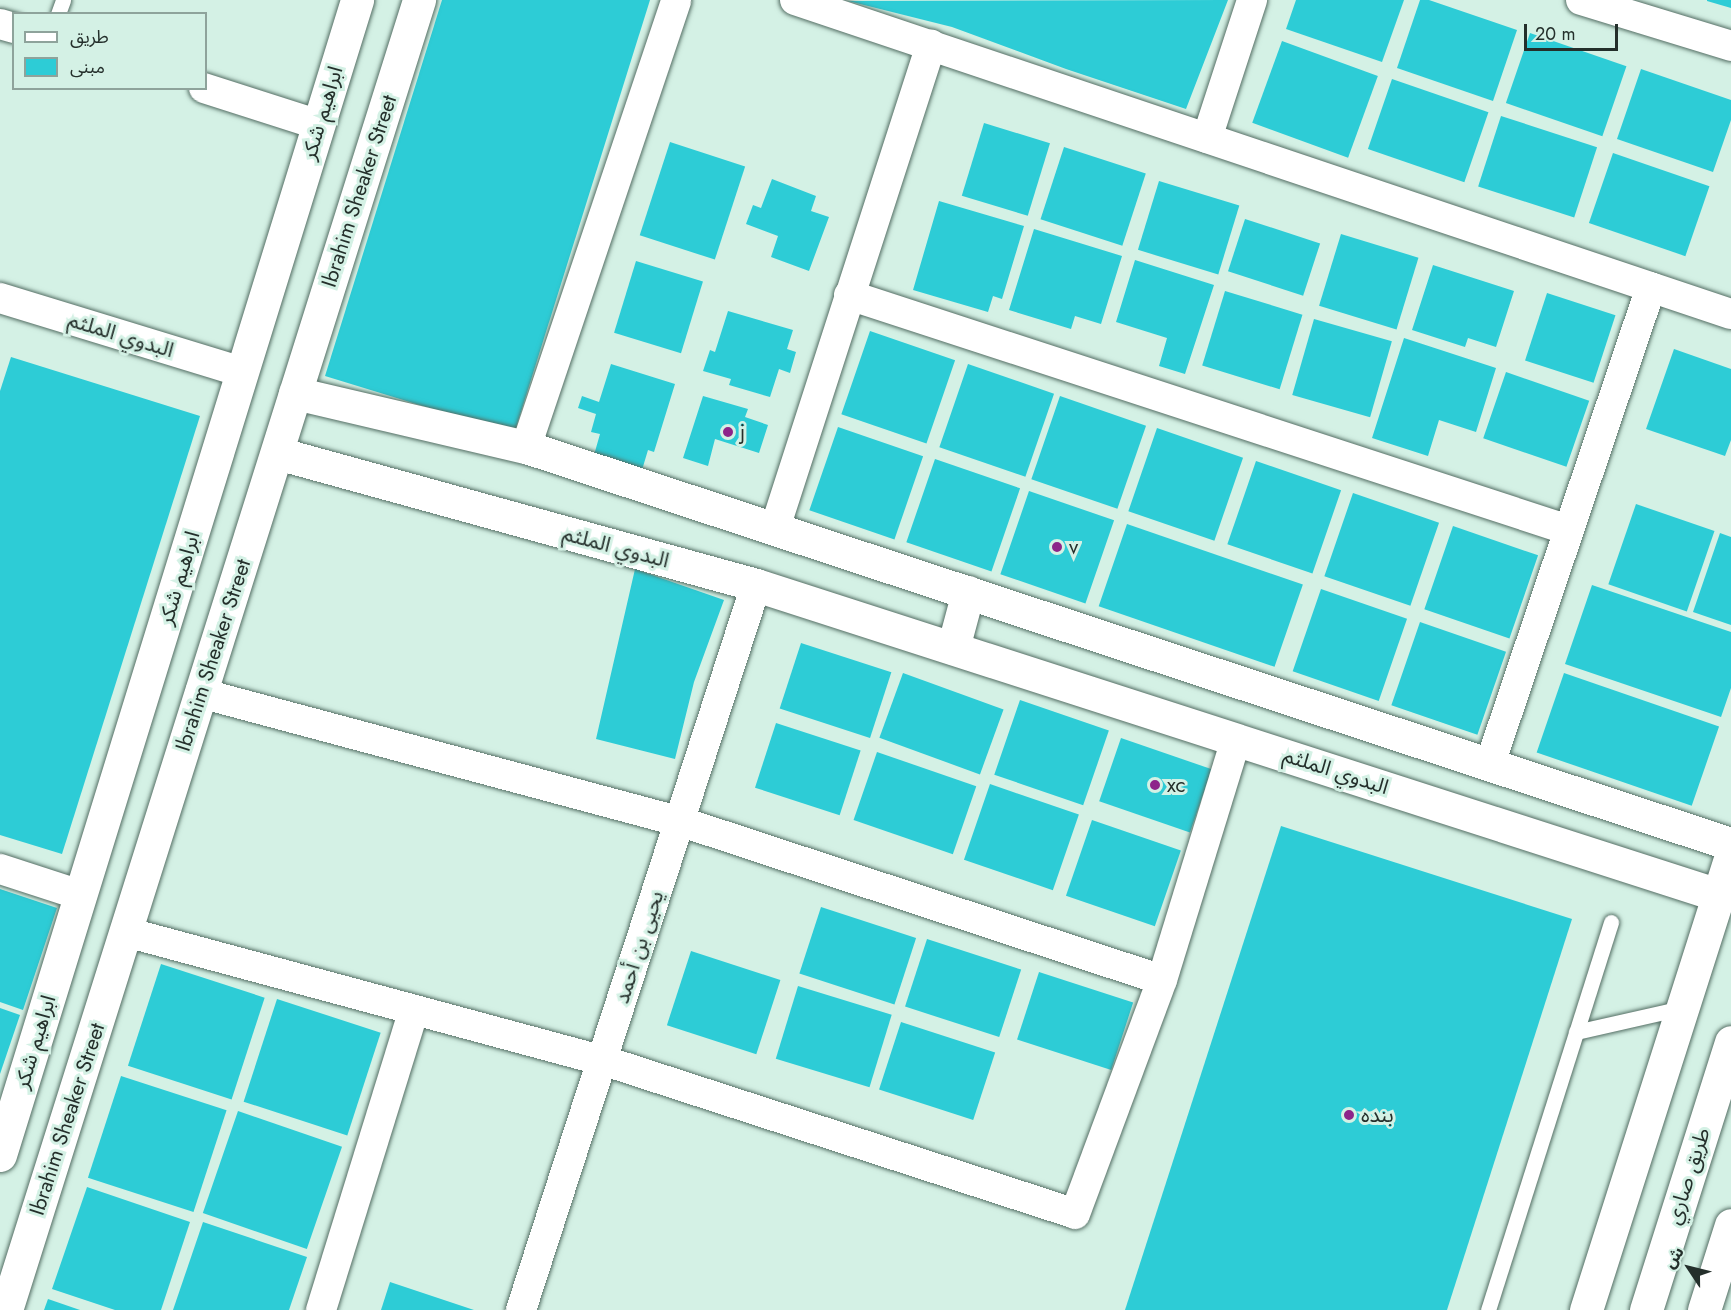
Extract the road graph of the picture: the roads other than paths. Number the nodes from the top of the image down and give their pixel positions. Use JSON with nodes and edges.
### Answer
{"nodes":[{"id":1,"x":357,"y":0,"type":"edge"},
{"id":2,"x":419,"y":0,"type":"edge"},
{"id":3,"x":676,"y":0,"type":"edge"},
{"id":4,"x":795,"y":0,"type":"edge"},
{"id":5,"x":1252,"y":0,"type":"edge"},
{"id":6,"x":1581,"y":0,"type":"edge"},
{"id":7,"x":931,"y":45,"type":"junction"},
{"id":8,"x":1731,"y":46,"type":"edge"},
{"id":9,"x":207,"y":89,"type":"edge"},
{"id":10,"x":319,"y":125,"type":"junction"},
{"id":11,"x":1207,"y":138,"type":"junction"},
{"id":12,"x":1651,"y":287,"type":"junction"},
{"id":13,"x":849,"y":295,"type":"junction"},
{"id":14,"x":0,"y":298,"type":"edge"},
{"id":15,"x":1731,"y":314,"type":"edge"},
{"id":16,"x":242,"y":372,"type":"junction"},
{"id":17,"x":295,"y":393,"type":"junction"},
{"id":18,"x":526,"y":447,"type":"junction"},
{"id":19,"x":277,"y":453,"type":"junction"},
{"id":20,"x":774,"y":528,"type":"junction"},
{"id":21,"x":1569,"y":530,"type":"junction"},
{"id":22,"x":756,"y":585,"type":"junction"},
{"id":23,"x":968,"y":592,"type":"junction"},
{"id":24,"x":953,"y":648,"type":"junction"},
{"id":25,"x":200,"y":693,"type":"junction"},
{"id":26,"x":1236,"y":739,"type":"junction"},
{"id":27,"x":1490,"y":764,"type":"junction"},
{"id":28,"x":680,"y":821,"type":"junction"},
{"id":29,"x":1731,"y":844,"type":"edge"},
{"id":30,"x":1731,"y":855,"type":"edge"},
{"id":31,"x":0,"y":869,"type":"edge"},
{"id":32,"x":80,"y":895,"type":"junction"},
{"id":33,"x":1718,"y":895,"type":"junction"},
{"id":34,"x":1611,"y":922,"type":"dead end"},
{"id":35,"x":126,"y":932,"type":"junction"},
{"id":36,"x":1162,"y":980,"type":"junction"},
{"id":37,"x":1683,"y":1007,"type":"junction"},
{"id":38,"x":414,"y":1010,"type":"junction"},
{"id":39,"x":1576,"y":1032,"type":"junction"},
{"id":40,"x":1731,"y":1042,"type":"edge"},
{"id":41,"x":602,"y":1060,"type":"junction"},
{"id":42,"x":2,"y":1145,"type":"edge"},
{"id":43,"x":1731,"y":1225,"type":"edge"},
{"id":44,"x":6,"y":1310,"type":"edge"},
{"id":45,"x":321,"y":1310,"type":"edge"},
{"id":46,"x":521,"y":1310,"type":"edge"},
{"id":47,"x":1488,"y":1310,"type":"edge"},
{"id":48,"x":1587,"y":1310,"type":"edge"},
{"id":49,"x":1646,"y":1310,"type":"edge"},
{"id":50,"x":1704,"y":1310,"type":"edge"}],
"edges":[{"from":1,"to":10,"type":"street","name":"ابراهيم شكر"},
{"from":2,"to":17,"type":"street","name":"Ibrahim Sheaker Street"},
{"from":3,"to":18,"type":"street"},
{"from":4,"to":7,"type":"street"},
{"from":5,"to":11,"type":"street"},
{"from":6,"to":8,"type":"street"},
{"from":7,"to":11,"type":"street"},
{"from":7,"to":13,"type":"street"},
{"from":9,"to":10,"type":"street"},
{"from":10,"to":16,"type":"street","name":"ابراهيم شكر"},
{"from":11,"to":12,"type":"street"},
{"from":12,"to":15,"type":"street"},
{"from":12,"to":21,"type":"street"},
{"from":13,"to":20,"type":"street"},
{"from":13,"to":21,"type":"street"},
{"from":14,"to":16,"type":"street","name":"البدوي الملثم"},
{"from":16,"to":32,"type":"street","name":"ابراهيم شكر"},
{"from":17,"to":18,"type":"street"},
{"from":17,"to":19,"type":"street","name":"Ibrahim Sheaker Street"},
{"from":18,"to":20,"type":"street"},
{"from":19,"to":22,"type":"street","name":"البدوي الملثم"},
{"from":19,"to":25,"type":"street","name":"Ibrahim Sheaker Street"},
{"from":20,"to":23,"type":"street"},
{"from":21,"to":27,"type":"street"},
{"from":22,"to":24,"type":"street","name":"البدوي الملثم"},
{"from":22,"to":28,"type":"street","name":"يحيى بن أحمد"},
{"from":23,"to":24,"type":"street"},
{"from":23,"to":27,"type":"street"},
{"from":24,"to":26,"type":"street","name":"البدوي الملثم"},
{"from":25,"to":28,"type":"street"},
{"from":25,"to":35,"type":"street","name":"Ibrahim Sheaker Street"},
{"from":26,"to":33,"type":"street","name":"البدوي الملثم"},
{"from":26,"to":36,"type":"street"},
{"from":27,"to":29,"type":"street"},
{"from":28,"to":36,"type":"street"},
{"from":28,"to":41,"type":"street","name":"يحيى بن أحمد"},
{"from":30,"to":33,"type":"street"},
{"from":31,"to":32,"type":"street"},
{"from":32,"to":42,"type":"street","name":"ابراهيم شكر"},
{"from":33,"to":37,"type":"street"},
{"from":34,"to":39,"type":"lane"},
{"from":35,"to":38,"type":"street"},
{"from":35,"to":44,"type":"street","name":"Ibrahim Sheaker Street"},
{"from":36,"to":41,"type":"street"},
{"from":37,"to":39,"type":"lane"},
{"from":37,"to":48,"type":"street"},
{"from":38,"to":41,"type":"street"},
{"from":38,"to":45,"type":"street"},
{"from":39,"to":47,"type":"lane"},
{"from":40,"to":49,"type":"street","name":"طريق صاري"},
{"from":41,"to":46,"type":"street","name":"يحيى بن أحمد"},
{"from":43,"to":50,"type":"street"}]}
